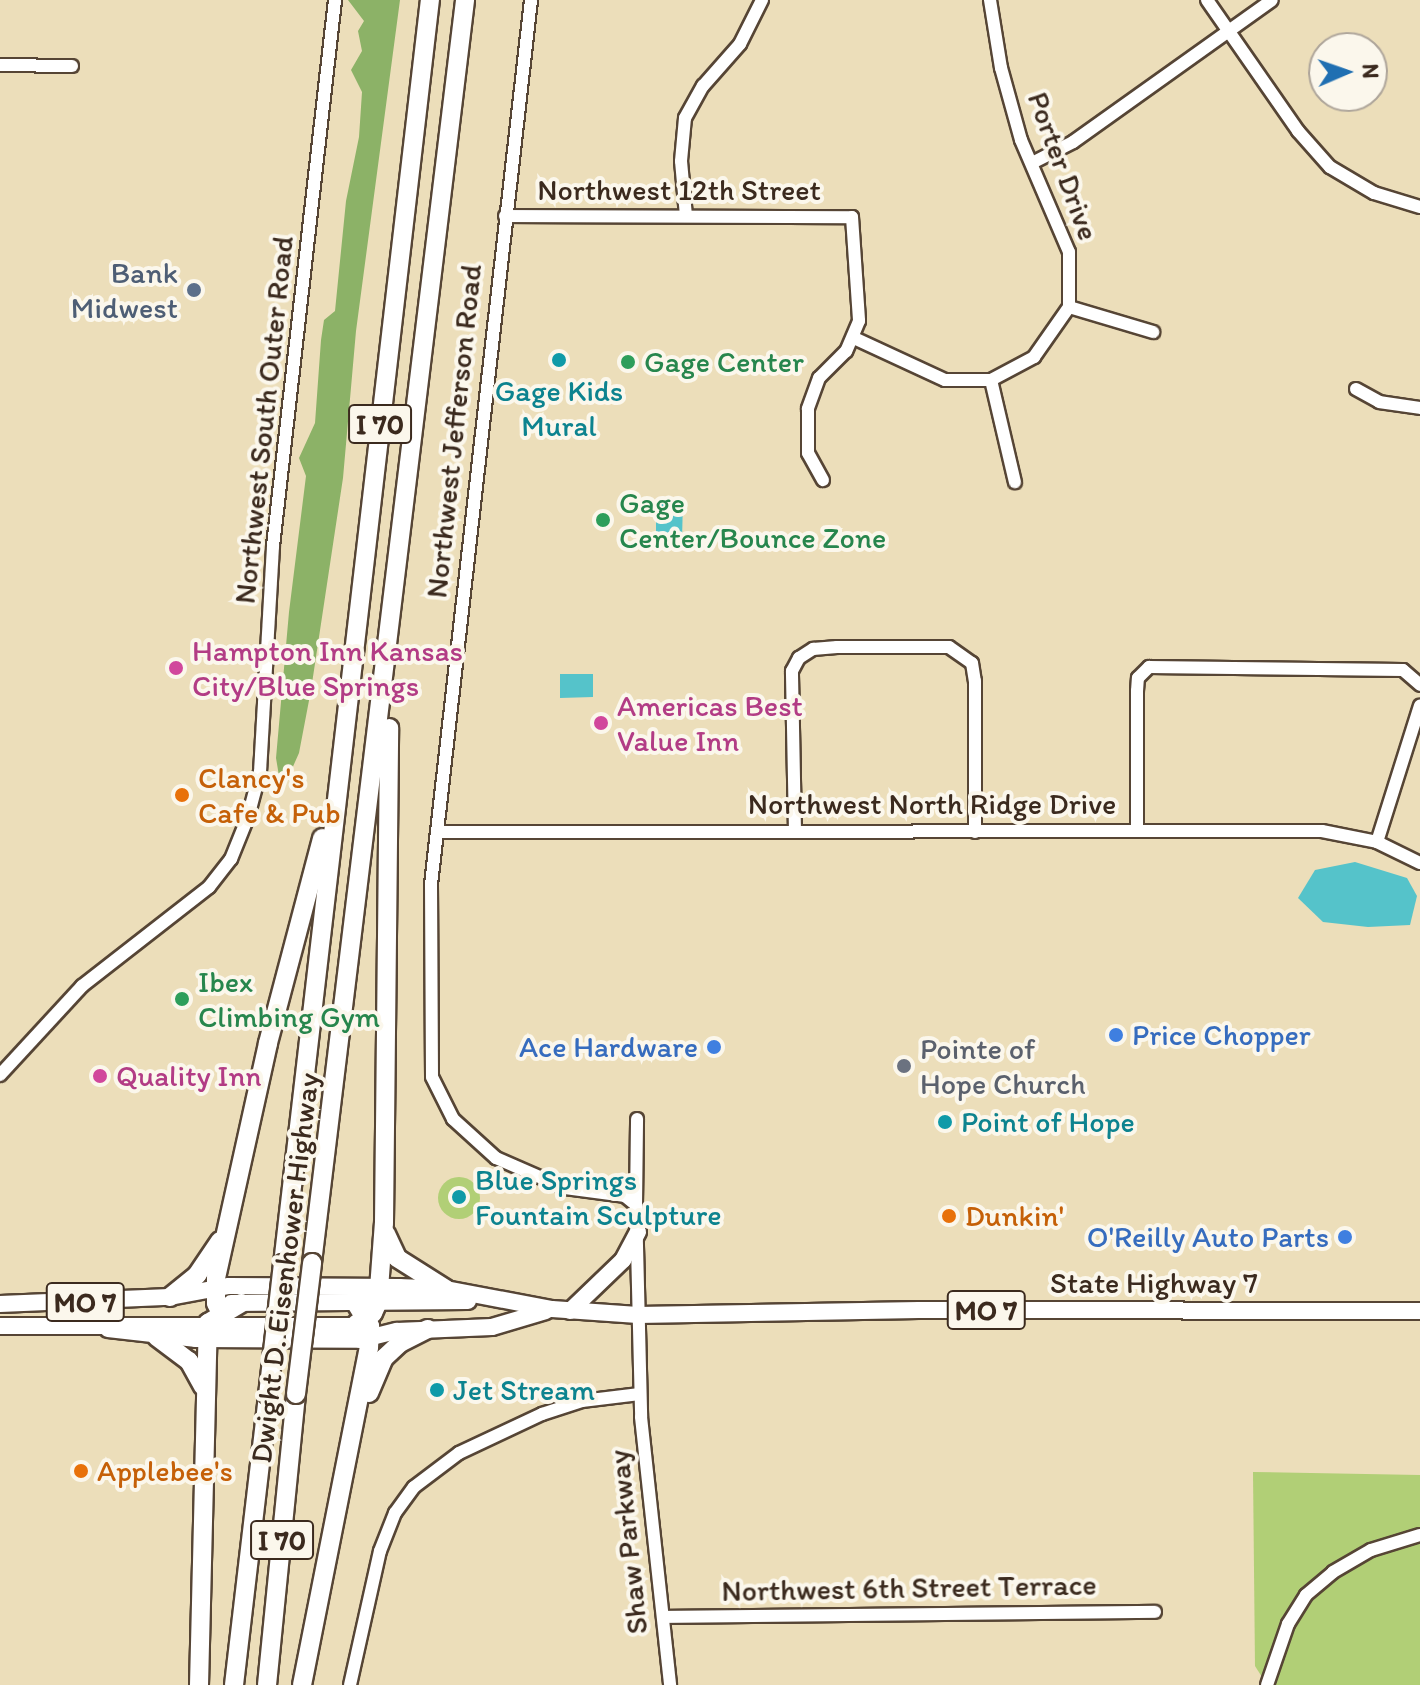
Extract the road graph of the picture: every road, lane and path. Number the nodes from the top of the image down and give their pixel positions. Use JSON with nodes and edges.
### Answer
{"nodes":[{"id":1,"x":335,"y":0,"type":"edge"},
{"id":2,"x":430,"y":0,"type":"edge"},
{"id":3,"x":465,"y":0,"type":"edge"},
{"id":4,"x":531,"y":0,"type":"edge"},
{"id":5,"x":762,"y":0,"type":"edge"},
{"id":6,"x":990,"y":0,"type":"edge"},
{"id":7,"x":1207,"y":0,"type":"edge"},
{"id":8,"x":1272,"y":0,"type":"edge"},
{"id":9,"x":1226,"y":32,"type":"junction"},
{"id":10,"x":0,"y":65,"type":"edge"},
{"id":11,"x":72,"y":66,"type":"dead end"},
{"id":12,"x":1032,"y":163,"type":"junction"},
{"id":13,"x":1420,"y":207,"type":"edge"},
{"id":14,"x":505,"y":216,"type":"junction"},
{"id":15,"x":686,"y":216,"type":"junction"},
{"id":16,"x":1069,"y":307,"type":"junction"},
{"id":17,"x":1153,"y":332,"type":"dead end"},
{"id":18,"x":854,"y":338,"type":"junction"},
{"id":19,"x":991,"y":380,"type":"junction"},
{"id":20,"x":1356,"y":389,"type":"dead end"},
{"id":21,"x":1420,"y":408,"type":"edge"},
{"id":22,"x":823,"y":480,"type":"dead end"},
{"id":23,"x":1015,"y":482,"type":"dead end"},
{"id":24,"x":392,"y":622,"type":"junction"},
{"id":25,"x":1418,"y":678,"type":"edge"},
{"id":26,"x":1420,"y":706,"type":"edge"},
{"id":27,"x":338,"y":778,"type":"junction"},
{"id":28,"x":1137,"y":830,"type":"junction"},
{"id":29,"x":795,"y":831,"type":"junction"},
{"id":30,"x":438,"y":832,"type":"junction"},
{"id":31,"x":975,"y":832,"type":"junction"},
{"id":32,"x":1377,"y":842,"type":"junction"},
{"id":33,"x":1420,"y":863,"type":"edge"},
{"id":34,"x":0,"y":1075,"type":"edge"},
{"id":35,"x":637,"y":1119,"type":"dead end"},
{"id":36,"x":636,"y":1205,"type":"junction"},
{"id":37,"x":384,"y":1223,"type":"junction"},
{"id":38,"x":228,"y":1228,"type":"junction"},
{"id":39,"x":638,"y":1232,"type":"junction"},
{"id":40,"x":446,"y":1289,"type":"junction"},
{"id":41,"x":170,"y":1297,"type":"junction"},
{"id":42,"x":491,"y":1301,"type":"junction"},
{"id":43,"x":241,"y":1303,"type":"joint"},
{"id":44,"x":0,"y":1304,"type":"edge"},
{"id":45,"x":552,"y":1309,"type":"junction"},
{"id":46,"x":570,"y":1311,"type":"junction"},
{"id":47,"x":1420,"y":1311,"type":"edge"},
{"id":48,"x":368,"y":1314,"type":"junction"},
{"id":49,"x":215,"y":1315,"type":"junction"},
{"id":50,"x":638,"y":1315,"type":"junction"},
{"id":51,"x":0,"y":1326,"type":"edge"},
{"id":52,"x":108,"y":1329,"type":"junction"},
{"id":53,"x":428,"y":1329,"type":"junction"},
{"id":54,"x":157,"y":1337,"type":"junction"},
{"id":55,"x":203,"y":1386,"type":"junction"},
{"id":56,"x":640,"y":1394,"type":"junction"},
{"id":57,"x":359,"y":1398,"type":"junction"},
{"id":58,"x":1420,"y":1535,"type":"edge"},
{"id":59,"x":1155,"y":1612,"type":"dead end"},
{"id":60,"x":663,"y":1617,"type":"junction"},
{"id":61,"x":199,"y":1685,"type":"edge"},
{"id":62,"x":234,"y":1685,"type":"edge"},
{"id":63,"x":267,"y":1685,"type":"edge"},
{"id":64,"x":302,"y":1685,"type":"edge"},
{"id":65,"x":350,"y":1685,"type":"edge"},
{"id":66,"x":670,"y":1685,"type":"edge"},
{"id":67,"x":1267,"y":1685,"type":"edge"}],
"edges":[{"from":1,"to":34,"type":"street","name":"Northwest South Outer Road"},
{"from":2,"to":27,"type":"highway","name":"Dwight D. Eisenhower Highway","number":"I 70"},
{"from":3,"to":24,"type":"highway","name":"Dwight D. Eisenhower Highway","number":"I 70"},
{"from":4,"to":14,"type":"street","name":"Northwest Jefferson Road"},
{"from":5,"to":15,"type":"street"},
{"from":6,"to":12,"type":"street","name":"Porter Drive"},
{"from":7,"to":9,"type":"street"},
{"from":8,"to":9,"type":"street"},
{"from":9,"to":12,"type":"street"},
{"from":9,"to":13,"type":"street"},
{"from":10,"to":11,"type":"street"},
{"from":12,"to":16,"type":"street","name":"Porter Drive"},
{"from":14,"to":15,"type":"street","name":"Northwest 12th Street"},
{"from":14,"to":30,"type":"street","name":"Northwest Jefferson Road"},
{"from":15,"to":18,"type":"street","name":"Northwest 12th Street"},
{"from":16,"to":17,"type":"street"},
{"from":16,"to":19,"type":"street"},
{"from":18,"to":19,"type":"street"},
{"from":18,"to":22,"type":"street"},
{"from":19,"to":23,"type":"street"},
{"from":20,"to":21,"type":"street"},
{"from":24,"to":37,"type":"highway"},
{"from":24,"to":63,"type":"highway","name":"Dwight D. Eisenhower Highway","number":"I 70","bridge":true},
{"from":25,"to":28,"type":"street"},
{"from":26,"to":32,"type":"street"},
{"from":27,"to":38,"type":"highway"},
{"from":27,"to":62,"type":"highway","name":"Dwight D. Eisenhower Highway","number":"I 70","bridge":true},
{"from":28,"to":31,"type":"street","name":"Northwest North Ridge Drive"},
{"from":28,"to":32,"type":"street","name":"Northwest North Ridge Drive"},
{"from":29,"to":30,"type":"street","name":"Northwest North Ridge Drive"},
{"from":29,"to":31,"type":"street","name":"Northwest North Ridge Drive"},
{"from":29,"to":31,"type":"street"},
{"from":30,"to":36,"type":"street","name":"Northwest Jefferson Road"},
{"from":32,"to":33,"type":"street","name":"Northwest North Ridge Drive"},
{"from":35,"to":36,"type":"street"},
{"from":36,"to":39,"type":"street"},
{"from":37,"to":40,"type":"highway"},
{"from":37,"to":48,"type":"highway"},
{"from":38,"to":41,"type":"highway"},
{"from":38,"to":49,"type":"highway"},
{"from":39,"to":46,"type":"main road"},
{"from":39,"to":50,"type":"street"},
{"from":40,"to":42,"type":"main road","number":"MO 7"},
{"from":40,"to":48,"type":"main road","number":"MO 7"},
{"from":41,"to":44,"type":"main road","number":"MO 7"},
{"from":41,"to":49,"type":"main road","number":"MO 7"},
{"from":42,"to":45,"type":"main road","number":"MO 7"},
{"from":42,"to":48,"type":"main road","number":"MO 7"},
{"from":43,"to":48,"type":"main road","number":"MO 7"},
{"from":43,"to":49,"type":"highway"},
{"from":45,"to":46,"type":"main road","name":"State Highway 7","number":"MO 7"},
{"from":45,"to":53,"type":"main road","number":"MO 7"},
{"from":46,"to":50,"type":"main road","name":"State Highway 7","number":"MO 7"},
{"from":47,"to":50,"type":"main road","name":"State Highway 7","number":"MO 7"},
{"from":48,"to":49,"type":"main road","number":"MO 7"},
{"from":48,"to":49,"type":"main road","number":"MO 7"},
{"from":48,"to":49,"type":"main road","number":"MO 7"},
{"from":48,"to":53,"type":"main road","number":"MO 7"},
{"from":48,"to":57,"type":"highway"},
{"from":49,"to":52,"type":"main road","number":"MO 7"},
{"from":49,"to":54,"type":"main road","number":"MO 7"},
{"from":49,"to":55,"type":"highway"},
{"from":50,"to":56,"type":"street","name":"Shaw Parkway"},
{"from":51,"to":52,"type":"main road","number":"MO 7"},
{"from":52,"to":54,"type":"main road","number":"MO 7"},
{"from":53,"to":57,"type":"highway"},
{"from":54,"to":55,"type":"highway"},
{"from":55,"to":61,"type":"highway"},
{"from":56,"to":60,"type":"street","name":"Shaw Parkway"},
{"from":56,"to":65,"type":"street"},
{"from":57,"to":64,"type":"highway"},
{"from":58,"to":67,"type":"street"},
{"from":59,"to":60,"type":"street","name":"Northwest 6th Street Terrace"},
{"from":60,"to":66,"type":"street","name":"Shaw Parkway"}]}
